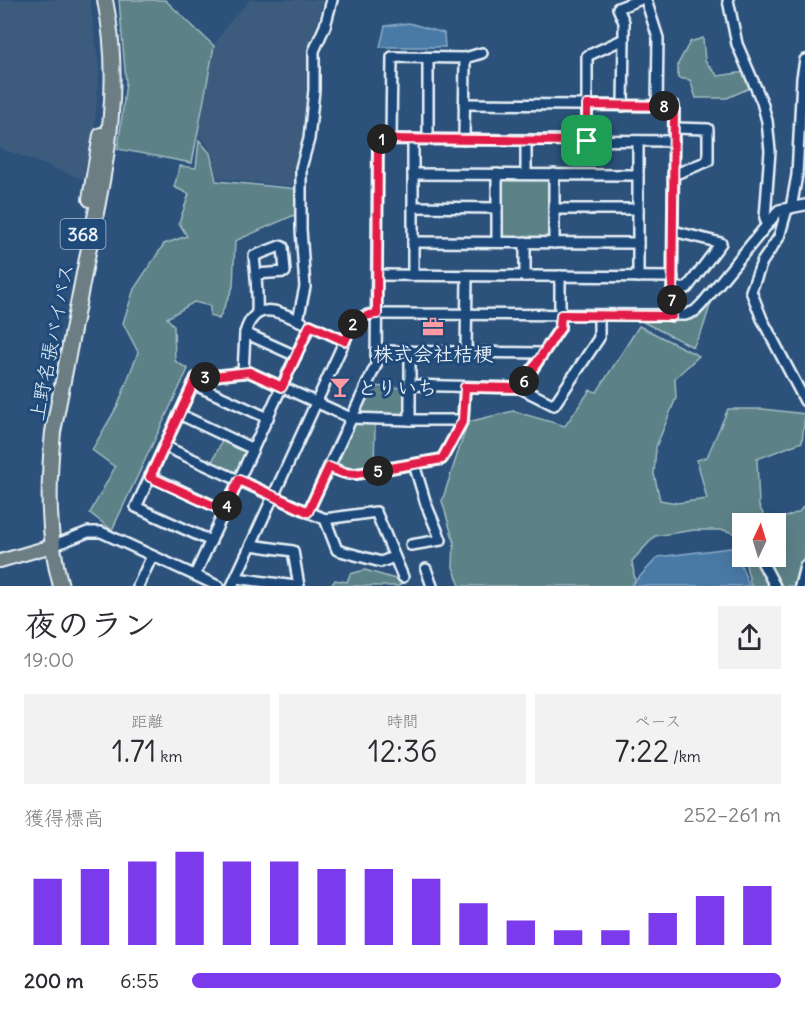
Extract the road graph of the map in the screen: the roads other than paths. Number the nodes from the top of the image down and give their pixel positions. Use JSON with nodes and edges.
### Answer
{"nodes":[{"id":1,"x":104,"y":0,"type":"edge"},
{"id":2,"x":332,"y":0,"type":"edge"},
{"id":3,"x":639,"y":0,"type":"edge"},
{"id":4,"x":646,"y":0,"type":"edge"},
{"id":5,"x":728,"y":0,"type":"edge"},
{"id":6,"x":624,"y":39,"type":"junction"},
{"id":7,"x":482,"y":53,"type":"dead end"},
{"id":8,"x":428,"y":58,"type":"junction"},
{"id":9,"x":465,"y":58,"type":"junction"},
{"id":10,"x":805,"y":60,"type":"edge"},
{"id":11,"x":464,"y":104,"type":"junction"},
{"id":12,"x":587,"y":105,"type":"junction"},
{"id":13,"x":623,"y":106,"type":"junction"},
{"id":14,"x":657,"y":106,"type":"junction"},
{"id":15,"x":674,"y":128,"type":"junction"},
{"id":16,"x":392,"y":139,"type":"junction"},
{"id":17,"x":413,"y":139,"type":"junction"},
{"id":18,"x":428,"y":139,"type":"junction"},
{"id":19,"x":464,"y":140,"type":"junction"},
{"id":20,"x":526,"y":140,"type":"junction"},
{"id":21,"x":587,"y":141,"type":"junction"},
{"id":22,"x":639,"y":141,"type":"junction"},
{"id":23,"x":674,"y":141,"type":"junction"},
{"id":24,"x":413,"y":174,"type":"junction"},
{"id":25,"x":497,"y":174,"type":"junction"},
{"id":26,"x":526,"y":174,"type":"junction"},
{"id":27,"x":554,"y":174,"type":"junction"},
{"id":28,"x":638,"y":175,"type":"junction"},
{"id":29,"x":673,"y":175,"type":"junction"},
{"id":30,"x":801,"y":176,"type":"edge"},
{"id":31,"x":805,"y":205,"type":"edge"},
{"id":32,"x":413,"y":207,"type":"junction"},
{"id":33,"x":497,"y":208,"type":"junction"},
{"id":34,"x":789,"y":208,"type":"junction"},
{"id":35,"x":555,"y":209,"type":"junction"},
{"id":36,"x":638,"y":209,"type":"junction"},
{"id":37,"x":767,"y":224,"type":"junction"},
{"id":38,"x":674,"y":231,"type":"junction"},
{"id":39,"x":412,"y":242,"type":"junction"},
{"id":40,"x":497,"y":242,"type":"junction"},
{"id":41,"x":525,"y":242,"type":"junction"},
{"id":42,"x":554,"y":243,"type":"junction"},
{"id":43,"x":638,"y":243,"type":"junction"},
{"id":44,"x":256,"y":274,"type":"dead end"},
{"id":45,"x":377,"y":275,"type":"junction"},
{"id":46,"x":412,"y":275,"type":"junction"},
{"id":47,"x":467,"y":276,"type":"junction"},
{"id":48,"x":525,"y":276,"type":"junction"},
{"id":49,"x":561,"y":276,"type":"junction"},
{"id":50,"x":638,"y":277,"type":"junction"},
{"id":51,"x":673,"y":282,"type":"junction"},
{"id":52,"x":257,"y":312,"type":"junction"},
{"id":53,"x":377,"y":314,"type":"junction"},
{"id":54,"x":467,"y":314,"type":"junction"},
{"id":55,"x":561,"y":315,"type":"junction"},
{"id":56,"x":599,"y":315,"type":"junction"},
{"id":57,"x":672,"y":316,"type":"junction"},
{"id":58,"x":298,"y":320,"type":"junction"},
{"id":59,"x":310,"y":325,"type":"junction"},
{"id":60,"x":245,"y":333,"type":"junction"},
{"id":61,"x":345,"y":341,"type":"junction"},
{"id":62,"x":377,"y":351,"type":"junction"},
{"id":63,"x":410,"y":352,"type":"junction"},
{"id":64,"x":466,"y":352,"type":"junction"},
{"id":65,"x":543,"y":353,"type":"junction"},
{"id":66,"x":296,"y":356,"type":"junction"},
{"id":67,"x":243,"y":373,"type":"junction"},
{"id":68,"x":193,"y":384,"type":"junction"},
{"id":69,"x":410,"y":386,"type":"junction"},
{"id":70,"x":282,"y":387,"type":"junction"},
{"id":71,"x":465,"y":387,"type":"junction"},
{"id":72,"x":520,"y":388,"type":"junction"},
{"id":73,"x":805,"y":401,"type":"edge"},
{"id":74,"x":316,"y":403,"type":"junction"},
{"id":75,"x":179,"y":414,"type":"junction"},
{"id":76,"x":267,"y":418,"type":"junction"},
{"id":77,"x":351,"y":418,"type":"junction"},
{"id":78,"x":410,"y":420,"type":"junction"},
{"id":79,"x":463,"y":420,"type":"junction"},
{"id":80,"x":164,"y":446,"type":"junction"},
{"id":81,"x":253,"y":449,"type":"junction"},
{"id":82,"x":414,"y":464,"type":"junction"},
{"id":83,"x":329,"y":467,"type":"junction"},
{"id":84,"x":150,"y":477,"type":"junction"},
{"id":85,"x":239,"y":480,"type":"junction"},
{"id":86,"x":273,"y":496,"type":"junction"},
{"id":87,"x":225,"y":511,"type":"junction"},
{"id":88,"x":308,"y":512,"type":"junction"},
{"id":89,"x":325,"y":519,"type":"junction"},
{"id":90,"x":211,"y":541,"type":"junction"},
{"id":91,"x":251,"y":545,"type":"junction"},
{"id":92,"x":411,"y":545,"type":"dead end"},
{"id":93,"x":48,"y":548,"type":"junction"},
{"id":94,"x":152,"y":556,"type":"junction"},
{"id":95,"x":394,"y":557,"type":"junction"},
{"id":96,"x":0,"y":561,"type":"edge"},
{"id":97,"x":805,"y":566,"type":"edge"},
{"id":98,"x":765,"y":567,"type":"edge"},
{"id":99,"x":426,"y":569,"type":"dead end"},
{"id":100,"x":195,"y":575,"type":"junction"},
{"id":101,"x":403,"y":577,"type":"dead end"},
{"id":102,"x":232,"y":584,"type":"edge"},
{"id":103,"x":52,"y":586,"type":"edge"},
{"id":104,"x":61,"y":586,"type":"edge"},
{"id":105,"x":138,"y":586,"type":"edge"},
{"id":106,"x":218,"y":586,"type":"edge"},
{"id":107,"x":297,"y":586,"type":"edge"},
{"id":108,"x":432,"y":586,"type":"edge"},
{"id":109,"x":775,"y":586,"type":"edge"},
{"id":110,"x":800,"y":586,"type":"edge"}],
"edges":[{"from":1,"to":93,"type":"highway","name":"上野名張バイパス","number":"368"},
{"from":2,"to":58,"type":"street"},
{"from":3,"to":6,"type":"street"},
{"from":4,"to":14,"type":"street"},
{"from":5,"to":37,"type":"street"},
{"from":6,"to":12,"type":"street"},
{"from":6,"to":13,"type":"street"},
{"from":7,"to":9,"type":"street"},
{"from":8,"to":9,"type":"street"},
{"from":8,"to":16,"type":"street"},
{"from":8,"to":18,"type":"street"},
{"from":9,"to":11,"type":"street"},
{"from":10,"to":30,"type":"street"},
{"from":11,"to":12,"type":"street"},
{"from":11,"to":19,"type":"street"},
{"from":12,"to":13,"type":"street"},
{"from":12,"to":21,"type":"street"},
{"from":13,"to":14,"type":"street"},
{"from":14,"to":15,"type":"street"},
{"from":15,"to":23,"type":"street"},
{"from":15,"to":29,"type":"street"},
{"from":16,"to":17,"type":"street"},
{"from":16,"to":45,"type":"street"},
{"from":17,"to":18,"type":"street"},
{"from":17,"to":24,"type":"street"},
{"from":18,"to":19,"type":"street"},
{"from":19,"to":20,"type":"street"},
{"from":20,"to":21,"type":"street"},
{"from":20,"to":26,"type":"street"},
{"from":21,"to":22,"type":"street"},
{"from":22,"to":23,"type":"street"},
{"from":22,"to":28,"type":"street"},
{"from":23,"to":29,"type":"street"},
{"from":24,"to":25,"type":"street"},
{"from":24,"to":32,"type":"street"},
{"from":25,"to":26,"type":"street"},
{"from":25,"to":33,"type":"street"},
{"from":26,"to":27,"type":"street"},
{"from":27,"to":28,"type":"street"},
{"from":27,"to":35,"type":"street"},
{"from":28,"to":36,"type":"street"},
{"from":29,"to":38,"type":"street"},
{"from":30,"to":34,"type":"street"},
{"from":31,"to":34,"type":"street"},
{"from":32,"to":33,"type":"street"},
{"from":32,"to":39,"type":"street"},
{"from":33,"to":40,"type":"street"},
{"from":34,"to":37,"type":"street"},
{"from":34,"to":73,"type":"street"},
{"from":35,"to":36,"type":"street"},
{"from":35,"to":42,"type":"street"},
{"from":36,"to":43,"type":"street"},
{"from":37,"to":57,"type":"street"},
{"from":38,"to":51,"type":"street"},
{"from":38,"to":51,"type":"street"},
{"from":39,"to":40,"type":"street"},
{"from":39,"to":46,"type":"street"},
{"from":40,"to":41,"type":"street"},
{"from":41,"to":42,"type":"street"},
{"from":41,"to":48,"type":"street"},
{"from":42,"to":43,"type":"street"},
{"from":43,"to":50,"type":"street"},
{"from":44,"to":52,"type":"street"},
{"from":45,"to":46,"type":"street"},
{"from":45,"to":53,"type":"street"},
{"from":46,"to":47,"type":"street"},
{"from":47,"to":48,"type":"street"},
{"from":47,"to":54,"type":"street"},
{"from":48,"to":49,"type":"street"},
{"from":49,"to":50,"type":"street"},
{"from":49,"to":55,"type":"street"},
{"from":50,"to":51,"type":"street"},
{"from":51,"to":57,"type":"street"},
{"from":52,"to":58,"type":"street"},
{"from":52,"to":60,"type":"street"},
{"from":53,"to":54,"type":"street"},
{"from":53,"to":61,"type":"street"},
{"from":53,"to":62,"type":"street"},
{"from":54,"to":55,"type":"street"},
{"from":54,"to":64,"type":"street"},
{"from":55,"to":56,"type":"street"},
{"from":55,"to":65,"type":"street"},
{"from":56,"to":57,"type":"street"},
{"from":56,"to":72,"type":"street"},
{"from":58,"to":59,"type":"street"},
{"from":59,"to":61,"type":"street"},
{"from":59,"to":66,"type":"street"},
{"from":60,"to":66,"type":"street"},
{"from":60,"to":67,"type":"street"},
{"from":61,"to":74,"type":"street"},
{"from":62,"to":63,"type":"street"},
{"from":62,"to":77,"type":"street"},
{"from":63,"to":64,"type":"street"},
{"from":63,"to":69,"type":"street"},
{"from":64,"to":65,"type":"street"},
{"from":65,"to":72,"type":"street"},
{"from":66,"to":70,"type":"street"},
{"from":67,"to":68,"type":"street"},
{"from":67,"to":70,"type":"street"},
{"from":68,"to":75,"type":"street"},
{"from":68,"to":76,"type":"street"},
{"from":69,"to":71,"type":"street"},
{"from":69,"to":78,"type":"street"},
{"from":70,"to":74,"type":"street"},
{"from":70,"to":76,"type":"street"},
{"from":71,"to":72,"type":"street"},
{"from":71,"to":79,"type":"street"},
{"from":74,"to":77,"type":"street"},
{"from":74,"to":86,"type":"street"},
{"from":75,"to":80,"type":"street"},
{"from":75,"to":81,"type":"street"},
{"from":76,"to":81,"type":"street"},
{"from":77,"to":78,"type":"street"},
{"from":77,"to":83,"type":"street"},
{"from":78,"to":79,"type":"street"},
{"from":79,"to":82,"type":"street"},
{"from":80,"to":84,"type":"street"},
{"from":80,"to":85,"type":"street"},
{"from":81,"to":85,"type":"street"},
{"from":82,"to":83,"type":"street"},
{"from":82,"to":92,"type":"street"},
{"from":83,"to":88,"type":"street"},
{"from":84,"to":87,"type":"street"},
{"from":84,"to":90,"type":"street"},
{"from":85,"to":86,"type":"street"},
{"from":85,"to":87,"type":"street"},
{"from":86,"to":88,"type":"street"},
{"from":86,"to":91,"type":"street"},
{"from":87,"to":90,"type":"street"},
{"from":88,"to":89,"type":"street"},
{"from":89,"to":95,"type":"street"},
{"from":89,"to":95,"type":"street"},
{"from":90,"to":100,"type":"street"},
{"from":91,"to":102,"type":"street"},
{"from":91,"to":107,"type":"street"},
{"from":93,"to":94,"type":"street"},
{"from":93,"to":96,"type":"main road"},
{"from":93,"to":103,"type":"highway","name":"上野名張バイパス","number":"368"},
{"from":93,"to":104,"type":"highway","name":"上野名張バイパス","number":"368"},
{"from":94,"to":100,"type":"street"},
{"from":94,"to":105,"type":"street"},
{"from":95,"to":101,"type":"street"},
{"from":97,"to":110,"type":"street"},
{"from":98,"to":109,"type":"street"},
{"from":99,"to":108,"type":"street"},
{"from":100,"to":106,"type":"street"},
{"from":102,"to":107,"type":"street"}]}
